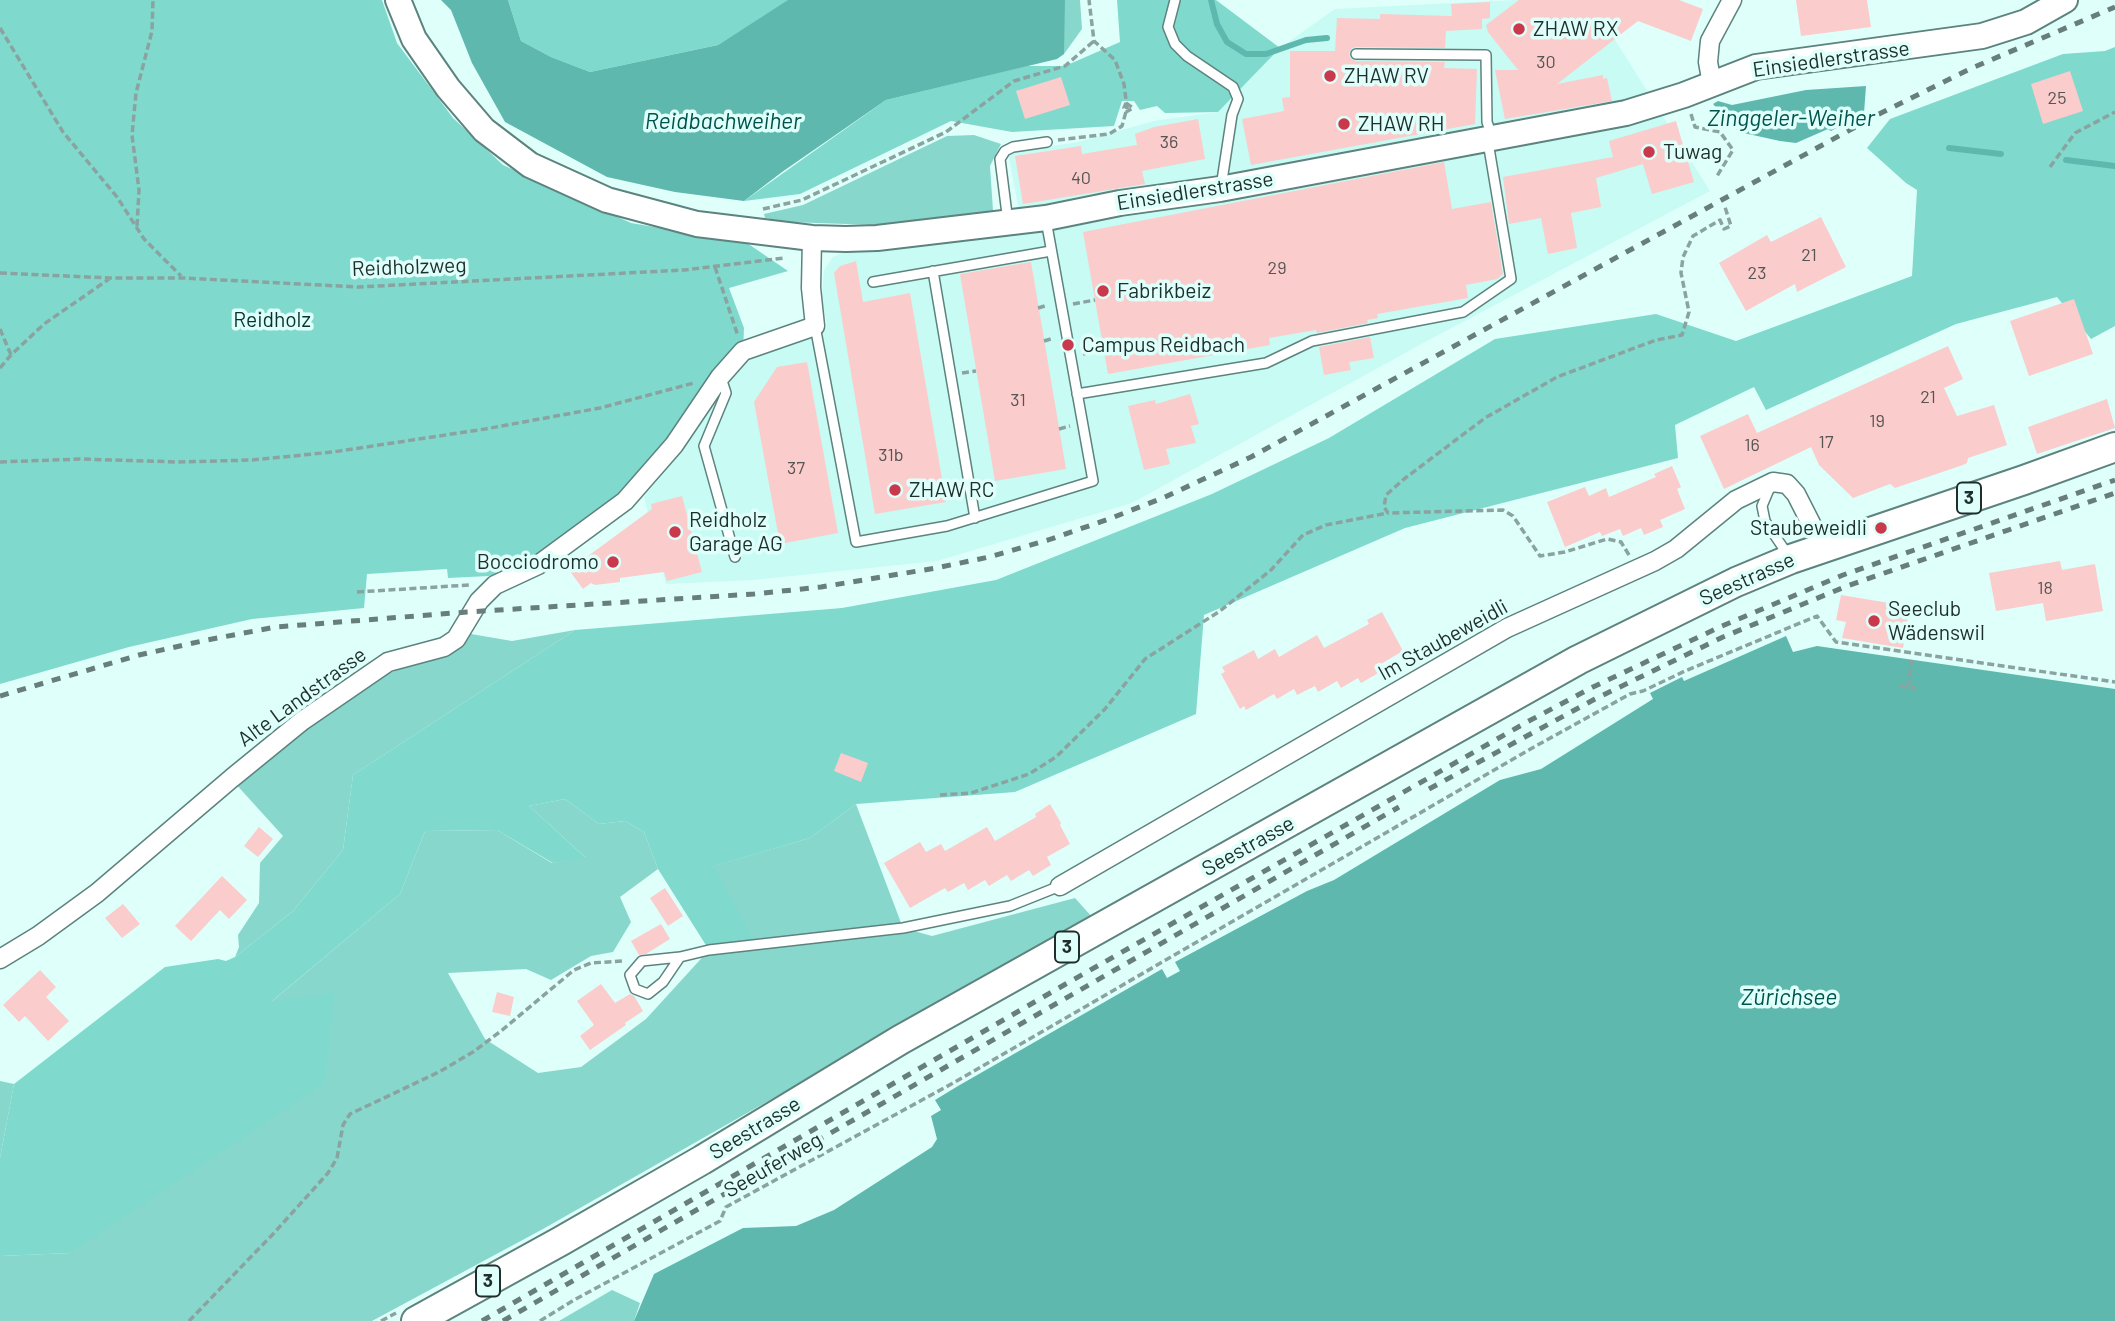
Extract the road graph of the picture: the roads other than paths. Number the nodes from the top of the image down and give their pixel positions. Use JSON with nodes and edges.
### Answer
{"nodes":[{"id":1,"x":398,"y":0,"type":"edge"},
{"id":2,"x":1175,"y":0,"type":"edge"},
{"id":3,"x":1732,"y":0,"type":"edge"},
{"id":4,"x":2065,"y":0,"type":"edge"},
{"id":5,"x":1356,"y":54,"type":"dead end"},
{"id":6,"x":1712,"y":84,"type":"junction"},
{"id":7,"x":1490,"y":138,"type":"junction"},
{"id":8,"x":1047,"y":142,"type":"road end"},
{"id":9,"x":1220,"y":189,"type":"junction"},
{"id":10,"x":1046,"y":218,"type":"junction"},
{"id":11,"x":1008,"y":224,"type":"junction"},
{"id":12,"x":812,"y":239,"type":"junction"},
{"id":13,"x":1051,"y":251,"type":"junction"},
{"id":14,"x":933,"y":271,"type":"junction"},
{"id":15,"x":873,"y":282,"type":"dead end"},
{"id":16,"x":815,"y":326,"type":"junction"},
{"id":17,"x":715,"y":384,"type":"junction"},
{"id":18,"x":1077,"y":394,"type":"junction"},
{"id":19,"x":2115,"y":447,"type":"edge"},
{"id":20,"x":1773,"y":482,"type":"junction"},
{"id":21,"x":975,"y":518,"type":"junction"},
{"id":22,"x":1823,"y":547,"type":"junction"},
{"id":23,"x":735,"y":557,"type":"dead end"},
{"id":24,"x":1791,"y":559,"type":"junction"},
{"id":25,"x":1060,"y":886,"type":"joint"},
{"id":26,"x":680,"y":957,"type":"junction"},
{"id":27,"x":0,"y":959,"type":"edge"},
{"id":28,"x":416,"y":1321,"type":"edge"}],
"edges":[{"from":1,"to":12,"type":"main road","name":"Einsiedlerstrasse"},
{"from":2,"to":9,"type":"lane"},
{"from":3,"to":6,"type":"street"},
{"from":4,"to":6,"type":"main road","name":"Einsiedlerstrasse"},
{"from":5,"to":7,"type":"lane"},
{"from":6,"to":7,"type":"main road","name":"Einsiedlerstrasse"},
{"from":7,"to":9,"type":"main road","name":"Einsiedlerstrasse"},
{"from":7,"to":18,"type":"lane"},
{"from":8,"to":11,"type":"lane"},
{"from":9,"to":10,"type":"main road","name":"Einsiedlerstrasse"},
{"from":10,"to":11,"type":"main road","name":"Einsiedlerstrasse"},
{"from":10,"to":13,"type":"lane"},
{"from":11,"to":12,"type":"main road","name":"Einsiedlerstrasse"},
{"from":12,"to":16,"type":"street"},
{"from":13,"to":14,"type":"lane"},
{"from":13,"to":18,"type":"lane"},
{"from":14,"to":15,"type":"lane"},
{"from":14,"to":21,"type":"lane"},
{"from":16,"to":17,"type":"street","name":"Alte Landstrasse"},
{"from":16,"to":21,"type":"lane"},
{"from":17,"to":23,"type":"lane"},
{"from":17,"to":27,"type":"street","name":"Alte Landstrasse"},
{"from":18,"to":21,"type":"lane"},
{"from":19,"to":22,"type":"main road","name":"Seestrasse","number":"3"},
{"from":20,"to":22,"type":"street"},
{"from":20,"to":24,"type":"lane"},
{"from":20,"to":25,"type":"street","name":"Im Staubeweidli"},
{"from":22,"to":24,"type":"main road","name":"Seestrasse","number":"3"},
{"from":24,"to":28,"type":"main road","name":"Seestrasse","number":"3"},
{"from":25,"to":26,"type":"lane"},
{"from":26,"to":26,"type":"lane"}]}
